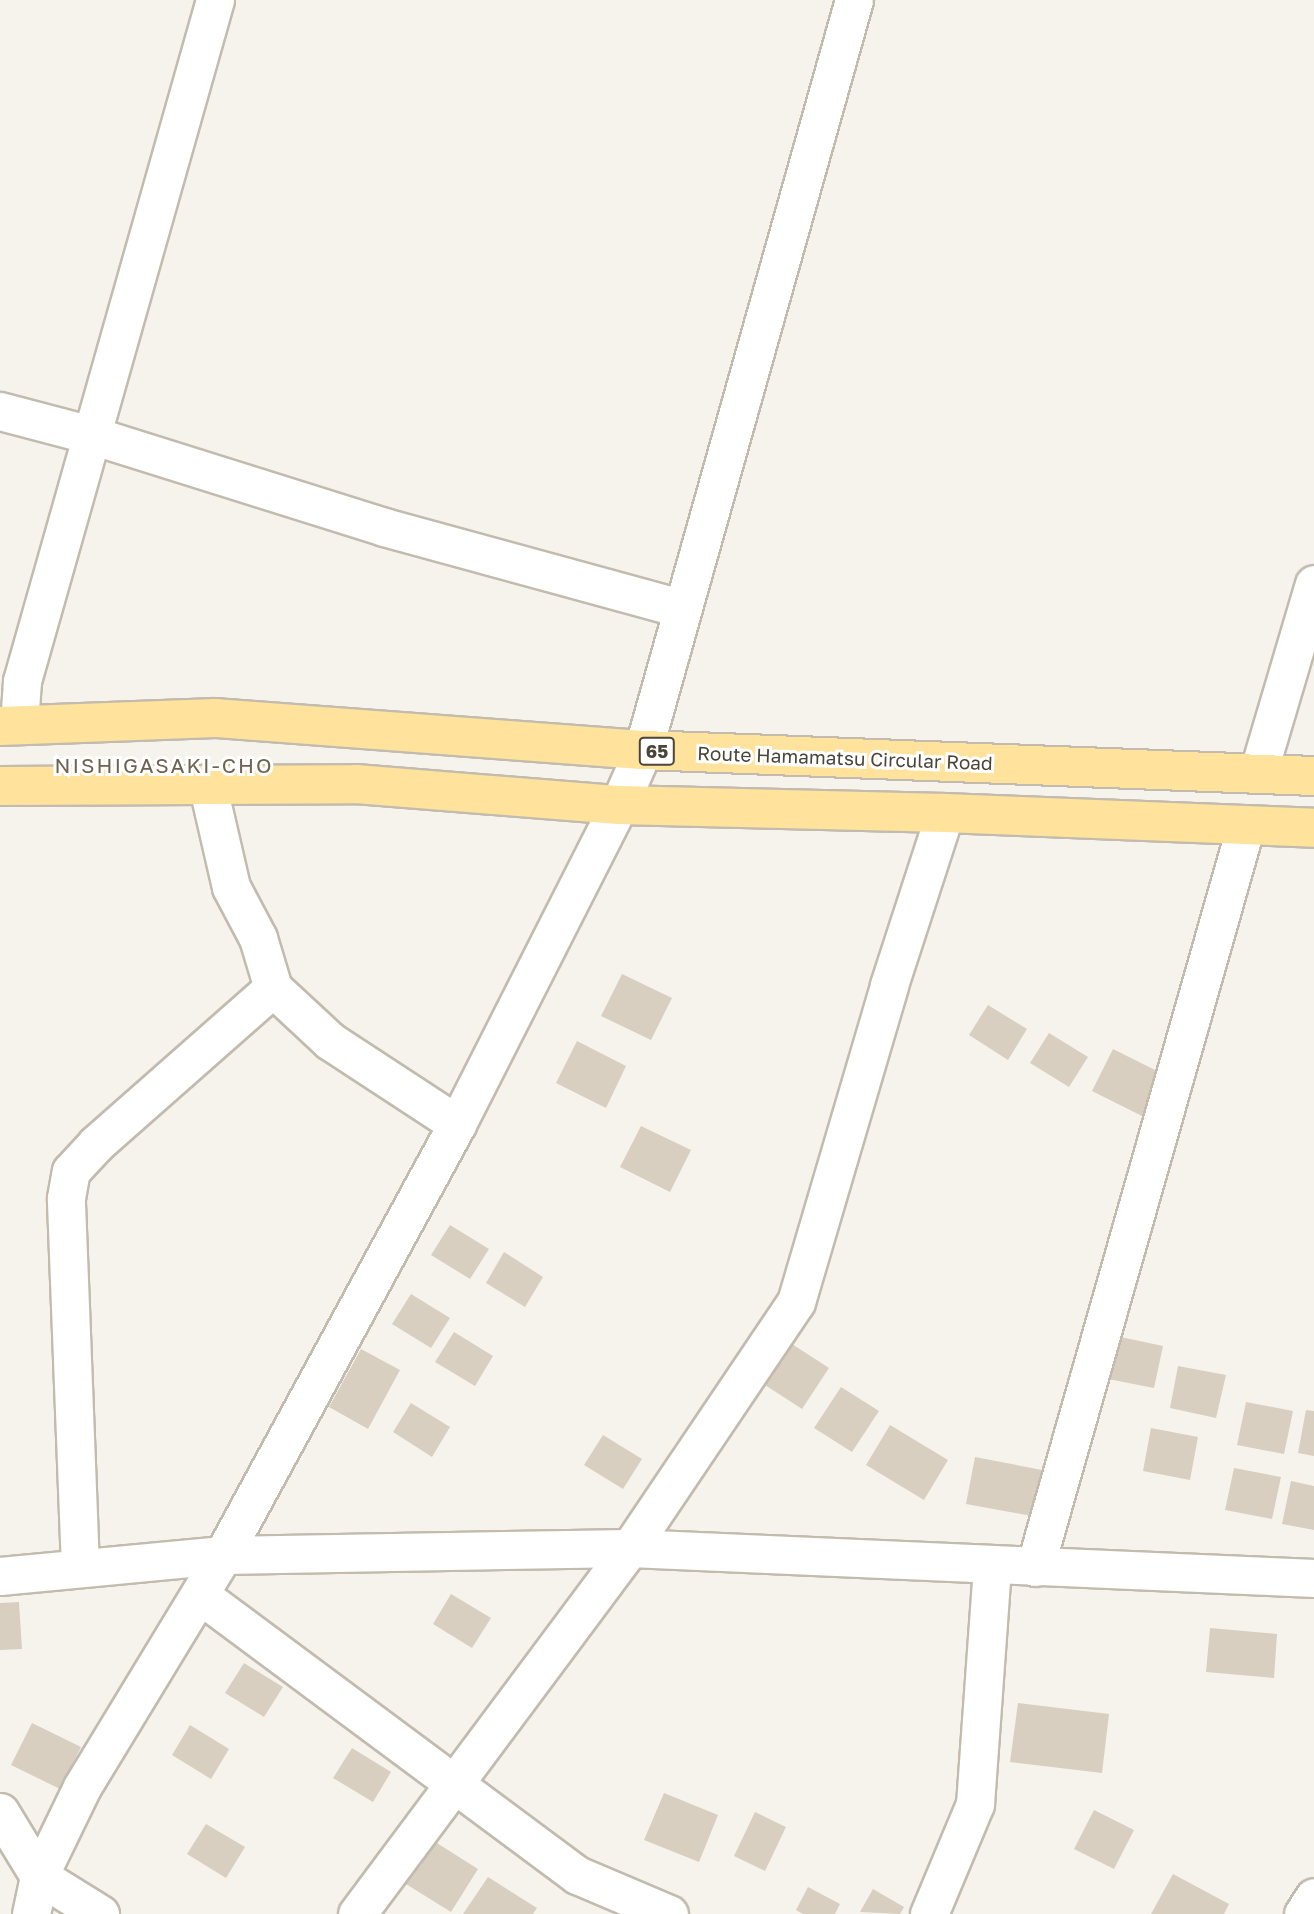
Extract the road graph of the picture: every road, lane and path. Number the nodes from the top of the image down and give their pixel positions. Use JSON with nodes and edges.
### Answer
{"nodes":[{"id":1,"x":215,"y":0,"type":"edge"},
{"id":2,"x":854,"y":0,"type":"edge"},
{"id":3,"x":0,"y":411,"type":"edge"},
{"id":4,"x":91,"y":435,"type":"junction"},
{"id":5,"x":1314,"y":584,"type":"edge"},
{"id":6,"x":681,"y":608,"type":"junction"},
{"id":7,"x":9,"y":725,"type":"edge"},
{"id":8,"x":643,"y":750,"type":"junction"},
{"id":9,"x":1258,"y":774,"type":"junction"},
{"id":10,"x":1314,"y":776,"type":"edge"},
{"id":11,"x":207,"y":783,"type":"junction"},
{"id":12,"x":0,"y":786,"type":"edge"},
{"id":13,"x":619,"y":805,"type":"junction"},
{"id":14,"x":945,"y":813,"type":"junction"},
{"id":15,"x":1246,"y":825,"type":"junction"},
{"id":16,"x":1314,"y":828,"type":"edge"},
{"id":17,"x":273,"y":988,"type":"junction"},
{"id":18,"x":457,"y":1124,"type":"junction"},
{"id":19,"x":630,"y":1548,"type":"junction"},
{"id":20,"x":223,"y":1555,"type":"junction"},
{"id":21,"x":992,"y":1565,"type":"junction"},
{"id":22,"x":80,"y":1567,"type":"junction"},
{"id":23,"x":1035,"y":1567,"type":"junction"},
{"id":24,"x":0,"y":1576,"type":"edge"},
{"id":25,"x":1314,"y":1578,"type":"edge"},
{"id":26,"x":200,"y":1595,"type":"junction"},
{"id":27,"x":452,"y":1783,"type":"junction"},
{"id":28,"x":0,"y":1812,"type":"edge"},
{"id":29,"x":39,"y":1876,"type":"junction"},
{"id":30,"x":1314,"y":1897,"type":"edge"},
{"id":31,"x":31,"y":1914,"type":"edge"},
{"id":32,"x":100,"y":1914,"type":"edge"},
{"id":33,"x":357,"y":1914,"type":"edge"},
{"id":34,"x":669,"y":1914,"type":"edge"},
{"id":35,"x":929,"y":1914,"type":"edge"},
{"id":36,"x":1303,"y":1914,"type":"edge"}],
"edges":[{"from":1,"to":4,"type":"street"},
{"from":2,"to":6,"type":"street"},
{"from":3,"to":4,"type":"street"},
{"from":4,"to":6,"type":"street"},
{"from":4,"to":7,"type":"street"},
{"from":5,"to":9,"type":"street"},
{"from":6,"to":8,"type":"street"},
{"from":7,"to":8,"type":"main road","name":"Route Hamamatsu Circular Road","number":"65"},
{"from":8,"to":9,"type":"main road","name":"Route Hamamatsu Circular Road","number":"65"},
{"from":8,"to":13,"type":"street"},
{"from":9,"to":10,"type":"main road","name":"Route Hamamatsu Circular Road","number":"65"},
{"from":11,"to":12,"type":"main road"},
{"from":11,"to":13,"type":"main road"},
{"from":11,"to":17,"type":"street"},
{"from":13,"to":14,"type":"main road"},
{"from":13,"to":18,"type":"street"},
{"from":14,"to":15,"type":"main road"},
{"from":14,"to":19,"type":"street"},
{"from":15,"to":16,"type":"main road"},
{"from":15,"to":23,"type":"street"},
{"from":17,"to":18,"type":"street"},
{"from":17,"to":22,"type":"street"},
{"from":18,"to":20,"type":"street"},
{"from":19,"to":20,"type":"street"},
{"from":19,"to":21,"type":"street"},
{"from":19,"to":27,"type":"street"},
{"from":20,"to":22,"type":"street"},
{"from":20,"to":26,"type":"street"},
{"from":21,"to":23,"type":"street"},
{"from":21,"to":35,"type":"street"},
{"from":22,"to":24,"type":"street"},
{"from":23,"to":25,"type":"street"},
{"from":26,"to":27,"type":"street"},
{"from":26,"to":29,"type":"street"},
{"from":27,"to":33,"type":"street"},
{"from":27,"to":34,"type":"street"},
{"from":28,"to":29,"type":"street"},
{"from":29,"to":31,"type":"street"},
{"from":29,"to":32,"type":"street"},
{"from":30,"to":36,"type":"street"}]}
